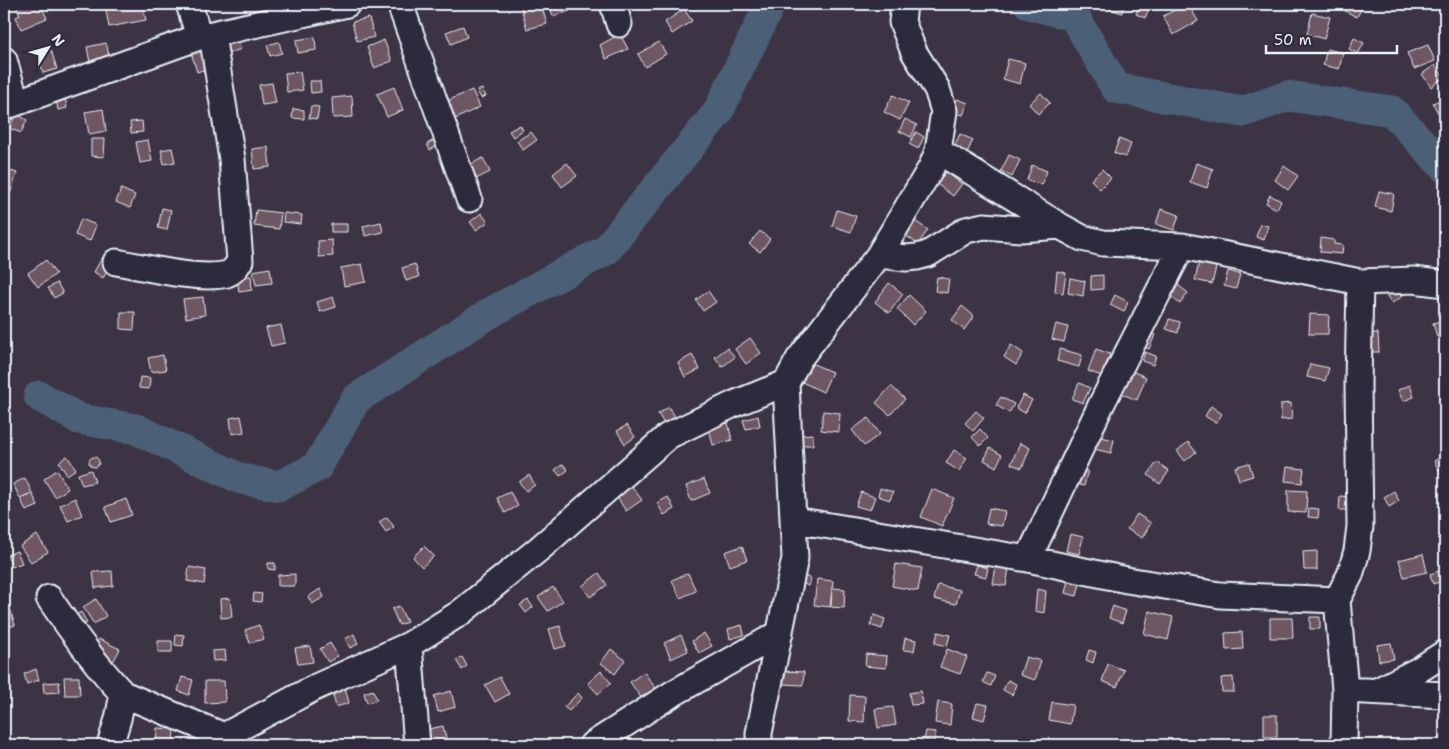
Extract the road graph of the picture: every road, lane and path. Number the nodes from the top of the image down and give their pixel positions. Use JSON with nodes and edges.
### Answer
{"nodes":[{"id":1,"x":189,"y":4,"type":"edge"},
{"id":2,"x":347,"y":4,"type":"edge"},
{"id":3,"x":400,"y":4,"type":"edge"},
{"id":4,"x":904,"y":4,"type":"edge"},
{"id":5,"x":205,"y":36,"type":"junction"},
{"id":6,"x":4,"y":60,"type":"edge"},
{"id":7,"x":10,"y":104,"type":"edge"},
{"id":8,"x":938,"y":151,"type":"junction"},
{"id":9,"x":469,"y":199,"type":"dead end"},
{"id":10,"x":1060,"y":226,"type":"junction"},
{"id":11,"x":1182,"y":246,"type":"junction"},
{"id":12,"x":879,"y":255,"type":"junction"},
{"id":13,"x":116,"y":262,"type":"dead end"},
{"id":14,"x":1360,"y":282,"type":"junction"},
{"id":15,"x":1445,"y":284,"type":"edge"},
{"id":16,"x":786,"y":383,"type":"junction"},
{"id":17,"x":794,"y":520,"type":"junction"},
{"id":18,"x":1028,"y":559,"type":"junction"},
{"id":19,"x":49,"y":598,"type":"dead end"},
{"id":20,"x":1337,"y":600,"type":"junction"},
{"id":21,"x":780,"y":633,"type":"junction"},
{"id":22,"x":409,"y":645,"type":"junction"},
{"id":23,"x":1445,"y":653,"type":"edge"},
{"id":24,"x":1344,"y":690,"type":"junction"},
{"id":25,"x":1375,"y":692,"type":"junction"},
{"id":26,"x":123,"y":694,"type":"junction"},
{"id":27,"x":1445,"y":695,"type":"edge"},
{"id":28,"x":225,"y":742,"type":"edge"},
{"id":29,"x":110,"y":745,"type":"edge"},
{"id":30,"x":417,"y":745,"type":"edge"},
{"id":31,"x":592,"y":745,"type":"edge"},
{"id":32,"x":759,"y":745,"type":"edge"},
{"id":33,"x":1344,"y":745,"type":"edge"}],
"edges":[{"from":1,"to":5,"type":"street"},
{"from":2,"to":5,"type":"street"},
{"from":3,"to":9,"type":"street"},
{"from":4,"to":8,"type":"street"},
{"from":5,"to":7,"type":"street"},
{"from":5,"to":13,"type":"street"},
{"from":6,"to":7,"type":"street"},
{"from":8,"to":10,"type":"street"},
{"from":8,"to":12,"type":"street"},
{"from":10,"to":11,"type":"street"},
{"from":10,"to":12,"type":"street"},
{"from":11,"to":14,"type":"street"},
{"from":11,"to":18,"type":"street"},
{"from":12,"to":16,"type":"street"},
{"from":14,"to":15,"type":"street"},
{"from":14,"to":20,"type":"street"},
{"from":16,"to":17,"type":"street"},
{"from":16,"to":22,"type":"street"},
{"from":17,"to":18,"type":"street"},
{"from":17,"to":21,"type":"street"},
{"from":18,"to":20,"type":"street"},
{"from":19,"to":26,"type":"street"},
{"from":20,"to":24,"type":"street"},
{"from":21,"to":31,"type":"street"},
{"from":21,"to":32,"type":"street"},
{"from":22,"to":28,"type":"street"},
{"from":22,"to":30,"type":"street"},
{"from":23,"to":25,"type":"street"},
{"from":24,"to":25,"type":"street"},
{"from":24,"to":33,"type":"street"},
{"from":25,"to":27,"type":"street"},
{"from":26,"to":28,"type":"street"},
{"from":26,"to":29,"type":"street"}]}
